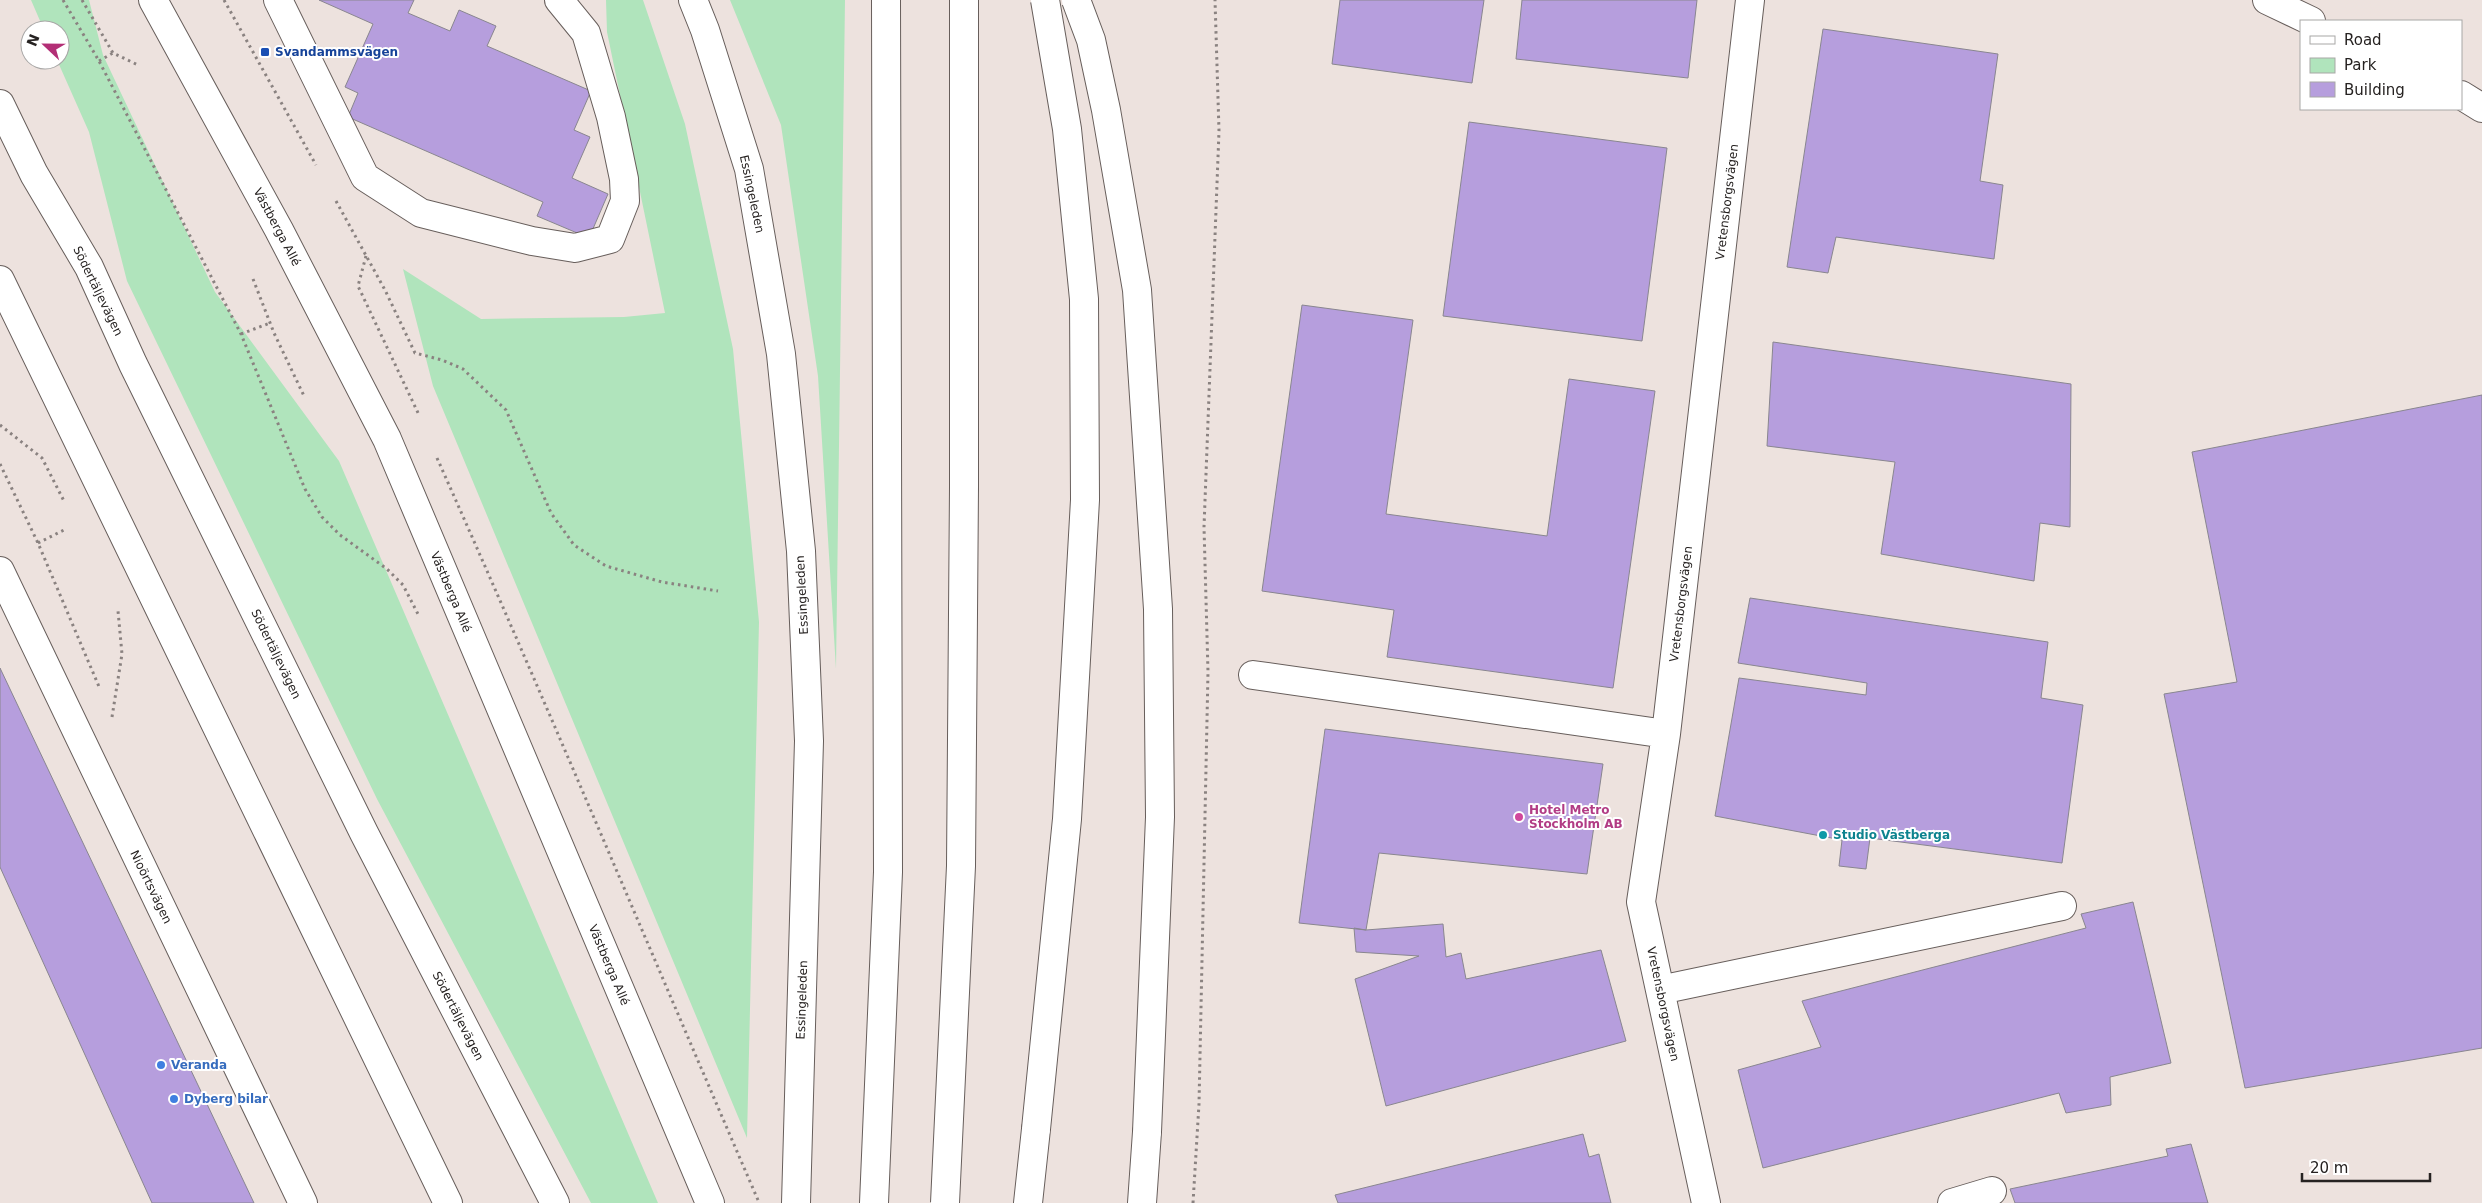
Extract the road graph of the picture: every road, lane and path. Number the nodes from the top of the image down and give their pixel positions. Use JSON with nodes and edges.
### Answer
{"nodes":[{"id":1,"x":63,"y":0,"type":"edge"},
{"id":2,"x":82,"y":0,"type":"edge"},
{"id":3,"x":153,"y":0,"type":"edge"},
{"id":4,"x":224,"y":0,"type":"edge"},
{"id":5,"x":278,"y":0,"type":"edge"},
{"id":6,"x":559,"y":0,"type":"edge"},
{"id":7,"x":693,"y":0,"type":"edge"},
{"id":8,"x":886,"y":0,"type":"edge"},
{"id":9,"x":964,"y":0,"type":"edge"},
{"id":10,"x":1045,"y":0,"type":"edge"},
{"id":11,"x":1076,"y":0,"type":"edge"},
{"id":12,"x":1215,"y":0,"type":"edge"},
{"id":13,"x":1750,"y":0,"type":"edge"},
{"id":14,"x":2267,"y":0,"type":"edge"},
{"id":15,"x":2309,"y":20,"type":"edge"},
{"id":16,"x":113,"y":53,"type":"junction"},
{"id":17,"x":99,"y":61,"type":"junction"},
{"id":18,"x":138,"y":65,"type":"dead end"},
{"id":19,"x":2462,"y":96,"type":"edge"},
{"id":20,"x":0,"y":104,"type":"edge"},
{"id":21,"x":2482,"y":108,"type":"edge"},
{"id":22,"x":319,"y":171,"type":"dead end"},
{"id":23,"x":333,"y":196,"type":"dead end"},
{"id":24,"x":366,"y":256,"type":"junction"},
{"id":25,"x":253,"y":279,"type":"dead end"},
{"id":26,"x":0,"y":280,"type":"edge"},
{"id":27,"x":270,"y":323,"type":"junction"},
{"id":28,"x":241,"y":334,"type":"junction"},
{"id":29,"x":304,"y":396,"type":"dead end"},
{"id":30,"x":420,"y":419,"type":"dead end"},
{"id":31,"x":0,"y":425,"type":"edge"},
{"id":32,"x":436,"y":455,"type":"dead end"},
{"id":33,"x":0,"y":464,"type":"edge"},
{"id":34,"x":69,"y":511,"type":"dead end"},
{"id":35,"x":66,"y":529,"type":"dead end"},
{"id":36,"x":38,"y":544,"type":"junction"},
{"id":37,"x":0,"y":571,"type":"edge"},
{"id":38,"x":718,"y":591,"type":"dead end"},
{"id":39,"x":118,"y":608,"type":"dead end"},
{"id":40,"x":420,"y":618,"type":"dead end"},
{"id":41,"x":1253,"y":675,"type":"dead end"},
{"id":42,"x":100,"y":690,"type":"dead end"},
{"id":43,"x":108,"y":708,"type":"dead end"},
{"id":44,"x":1666,"y":734,"type":"junction"},
{"id":45,"x":2062,"y":906,"type":"dead end"},
{"id":46,"x":1660,"y":990,"type":"junction"},
{"id":47,"x":1992,"y":1191,"type":"dead end"},
{"id":48,"x":303,"y":1203,"type":"edge"},
{"id":49,"x":448,"y":1203,"type":"edge"},
{"id":50,"x":555,"y":1203,"type":"edge"},
{"id":51,"x":710,"y":1203,"type":"edge"},
{"id":52,"x":760,"y":1203,"type":"edge"},
{"id":53,"x":796,"y":1203,"type":"edge"},
{"id":54,"x":874,"y":1203,"type":"edge"},
{"id":55,"x":945,"y":1203,"type":"edge"},
{"id":56,"x":1028,"y":1203,"type":"edge"},
{"id":57,"x":1142,"y":1203,"type":"edge"},
{"id":58,"x":1193,"y":1203,"type":"edge"},
{"id":59,"x":1706,"y":1203,"type":"edge"},
{"id":60,"x":1952,"y":1203,"type":"edge"}],
"edges":[{"from":1,"to":17,"type":"path"},
{"from":2,"to":16,"type":"path"},
{"from":3,"to":51,"type":"main road","name":"Västberga Allé"},
{"from":4,"to":22,"type":"path"},
{"from":5,"to":6,"type":"main road"},
{"from":7,"to":53,"type":"main road","name":"Essingeleden"},
{"from":8,"to":54,"type":"main road"},
{"from":9,"to":55,"type":"main road","bridge":true},
{"from":10,"to":56,"type":"main road","bridge":true},
{"from":11,"to":57,"type":"main road","bridge":true},
{"from":12,"to":58,"type":"path"},
{"from":13,"to":44,"type":"main road","name":"Vretensborgsvägen"},
{"from":14,"to":15,"type":"main road"},
{"from":16,"to":17,"type":"path"},
{"from":16,"to":18,"type":"path"},
{"from":17,"to":28,"type":"path"},
{"from":19,"to":21,"type":"main road"},
{"from":20,"to":50,"type":"main road","name":"Södertäljevägen"},
{"from":23,"to":24,"type":"path"},
{"from":24,"to":30,"type":"path"},
{"from":24,"to":38,"type":"path"},
{"from":25,"to":27,"type":"path"},
{"from":26,"to":49,"type":"main road"},
{"from":27,"to":28,"type":"path"},
{"from":27,"to":29,"type":"path"},
{"from":28,"to":40,"type":"path"},
{"from":31,"to":34,"type":"path"},
{"from":32,"to":52,"type":"path"},
{"from":33,"to":36,"type":"path"},
{"from":35,"to":36,"type":"path"},
{"from":36,"to":42,"type":"path"},
{"from":37,"to":48,"type":"main road","name":"Nioörtsvägen"},
{"from":39,"to":43,"type":"path"},
{"from":41,"to":44,"type":"main road"},
{"from":44,"to":46,"type":"main road","name":"Vretensborgsvägen"},
{"from":45,"to":46,"type":"main road"},
{"from":46,"to":59,"type":"main road","name":"Vretensborgsvägen"},
{"from":47,"to":60,"type":"main road"}]}
